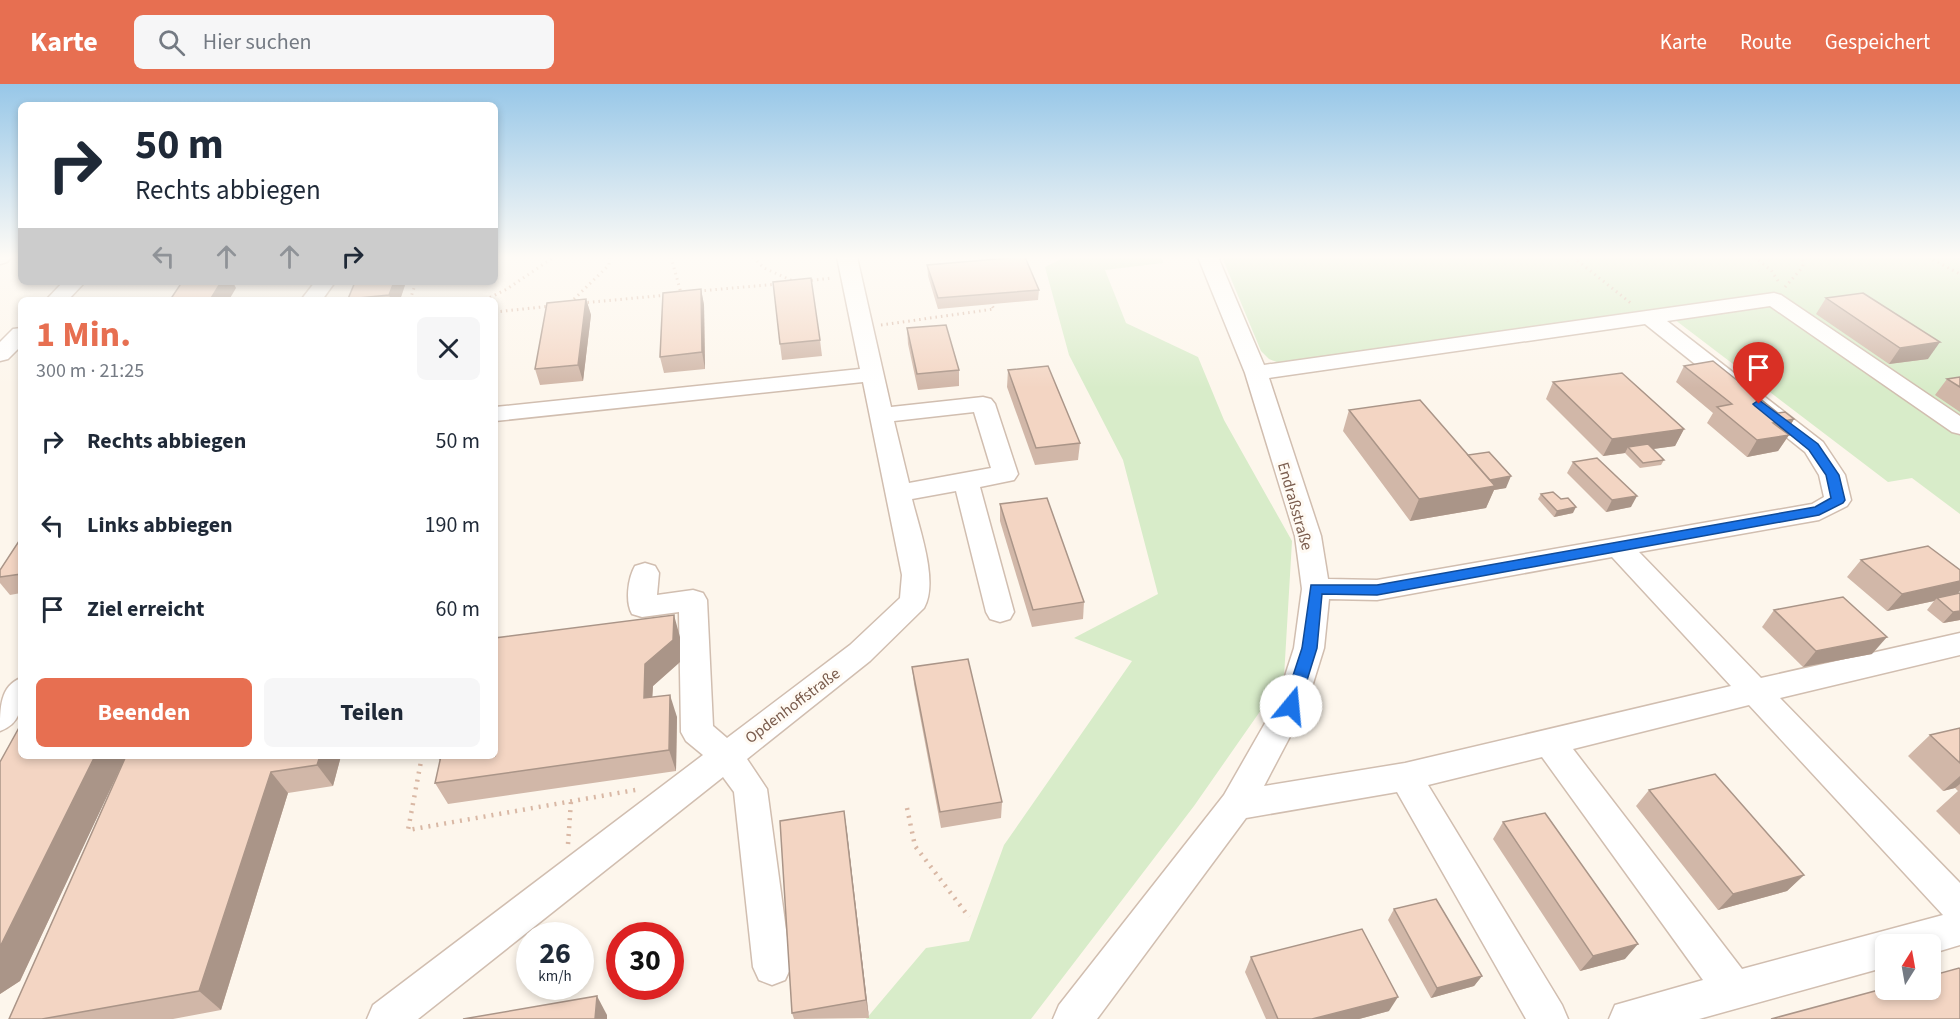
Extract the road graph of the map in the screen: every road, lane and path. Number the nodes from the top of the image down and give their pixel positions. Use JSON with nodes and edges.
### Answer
{"nodes":[{"id":1,"x":572,"y":301,"type":"edge"},
{"id":2,"x":603,"y":301,"type":"edge"},
{"id":3,"x":856,"y":301,"type":"edge"},
{"id":4,"x":1226,"y":301,"type":"edge"},
{"id":5,"x":1628,"y":301,"type":"edge"},
{"id":6,"x":1757,"y":301,"type":"edge"},
{"id":7,"x":1778,"y":301,"type":"edge"},
{"id":8,"x":991,"y":304,"type":"edge"},
{"id":9,"x":558,"y":305,"type":"edge"},
{"id":10,"x":498,"y":312,"type":"edge"},
{"id":11,"x":1649,"y":317,"type":"junction"},
{"id":12,"x":862,"y":327,"type":"junction"},
{"id":13,"x":18,"y":337,"type":"edge"},
{"id":14,"x":0,"y":354,"type":"edge"},
{"id":15,"x":1256,"y":373,"type":"junction"},
{"id":16,"x":873,"y":374,"type":"junction"},
{"id":17,"x":498,"y":414,"type":"edge"},
{"id":18,"x":883,"y":415,"type":"junction"},
{"id":19,"x":1960,"y":427,"type":"edge"},
{"id":20,"x":966,"y":481,"type":"junction"},
{"id":21,"x":899,"y":493,"type":"junction"},
{"id":22,"x":1618,"y":547,"type":"junction"},
{"id":23,"x":645,"y":573,"type":"dead end"},
{"id":24,"x":1316,"y":589,"type":"junction"},
{"id":25,"x":1000,"y":612,"type":"dead end"},
{"id":26,"x":1960,"y":644,"type":"edge"},
{"id":27,"x":1754,"y":692,"type":"junction"},
{"id":28,"x":18,"y":694,"type":"edge"},
{"id":29,"x":0,"y":718,"type":"edge"},
{"id":30,"x":1549,"y":742,"type":"junction"},
{"id":31,"x":726,"y":755,"type":"junction"},
{"id":32,"x":421,"y":759,"type":"edge"},
{"id":33,"x":1405,"y":777,"type":"junction"},
{"id":34,"x":648,"y":787,"type":"dead end"},
{"id":35,"x":571,"y":801,"type":"junction"},
{"id":36,"x":1236,"y":805,"type":"junction"},
{"id":37,"x":907,"y":808,"type":"dead end"},
{"id":38,"x":577,"y":870,"type":"junction"},
{"id":39,"x":1960,"y":908,"type":"edge"},
{"id":40,"x":969,"y":916,"type":"dead end"},
{"id":41,"x":1960,"y":928,"type":"edge"},
{"id":42,"x":1938,"y":934,"type":"edge"},
{"id":43,"x":1875,"y":952,"type":"edge"},
{"id":44,"x":772,"y":968,"type":"dead end"},
{"id":45,"x":1734,"y":990,"type":"junction"},
{"id":46,"x":387,"y":1019,"type":"edge"},
{"id":47,"x":1073,"y":1019,"type":"edge"},
{"id":48,"x":1548,"y":1019,"type":"edge"},
{"id":49,"x":1629,"y":1019,"type":"edge"}],
"edges":[{"from":1,"to":2,"type":"path"},
{"from":3,"to":12,"type":"street","name":"Opdenhoffstraße"},
{"from":4,"to":15,"type":"street","name":"Endraßstraße"},
{"from":5,"to":11,"type":"path"},
{"from":6,"to":11,"type":"street"},
{"from":7,"to":19,"type":"street"},
{"from":8,"to":12,"type":"path"},
{"from":9,"to":10,"type":"path"},
{"from":11,"to":15,"type":"street"},
{"from":11,"to":22,"type":"street"},
{"from":12,"to":16,"type":"street","name":"Opdenhoffstraße"},
{"from":13,"to":14,"type":"street"},
{"from":15,"to":24,"type":"street","name":"Endraßstraße"},
{"from":16,"to":17,"type":"street"},
{"from":16,"to":18,"type":"street","name":"Opdenhoffstraße"},
{"from":18,"to":20,"type":"street"},
{"from":18,"to":21,"type":"street","name":"Opdenhoffstraße"},
{"from":20,"to":21,"type":"street"},
{"from":20,"to":25,"type":"street"},
{"from":21,"to":31,"type":"street","name":"Opdenhoffstraße"},
{"from":22,"to":24,"type":"street"},
{"from":22,"to":27,"type":"street"},
{"from":23,"to":31,"type":"street"},
{"from":24,"to":36,"type":"street","name":"Endraßstraße"},
{"from":26,"to":27,"type":"street"},
{"from":27,"to":30,"type":"street"},
{"from":27,"to":39,"type":"street"},
{"from":28,"to":29,"type":"street"},
{"from":30,"to":33,"type":"street"},
{"from":30,"to":45,"type":"street"},
{"from":31,"to":38,"type":"street","name":"Opdenhoffstraße"},
{"from":31,"to":44,"type":"street"},
{"from":32,"to":35,"type":"path"},
{"from":33,"to":36,"type":"street"},
{"from":33,"to":48,"type":"street"},
{"from":34,"to":35,"type":"path"},
{"from":35,"to":38,"type":"path"},
{"from":36,"to":47,"type":"street","name":"Endraßstraße"},
{"from":37,"to":40,"type":"path"},
{"from":38,"to":46,"type":"street","name":"Opdenhoffstraße"},
{"from":41,"to":42,"type":"street"},
{"from":43,"to":45,"type":"street"},
{"from":45,"to":49,"type":"street"}]}
